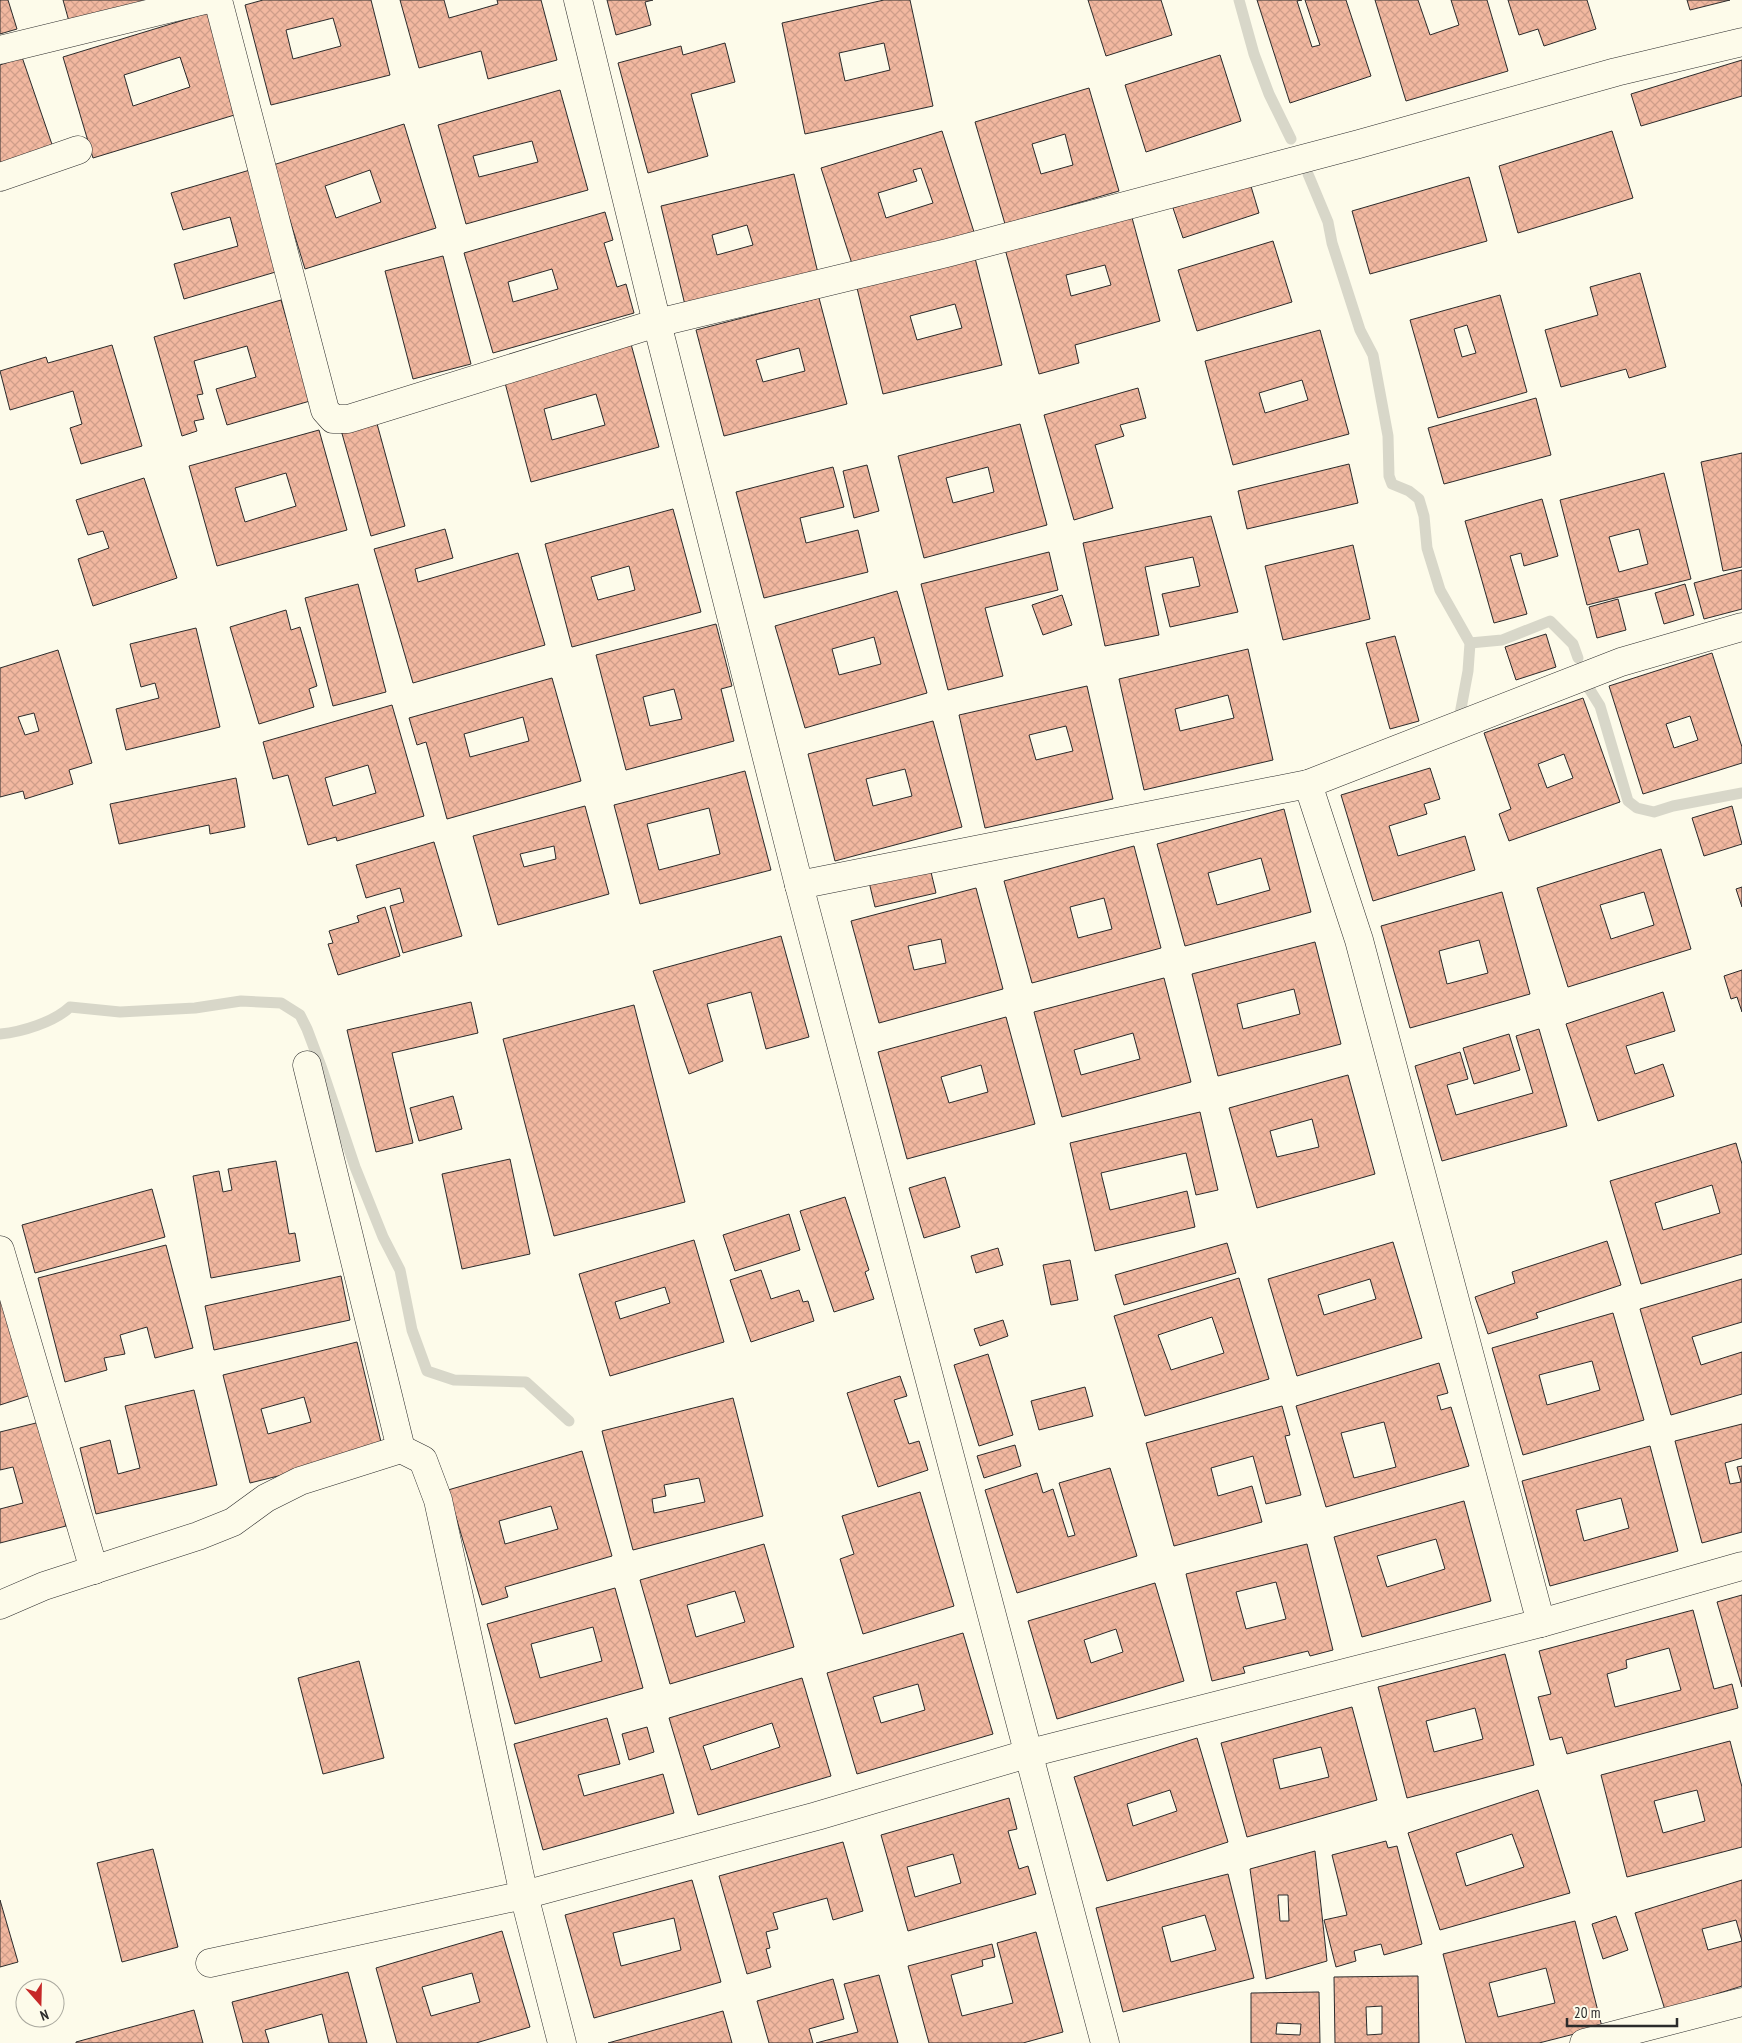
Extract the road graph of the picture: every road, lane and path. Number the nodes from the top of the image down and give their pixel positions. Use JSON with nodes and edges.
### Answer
{"nodes":[{"id":1,"x":205,"y":0,"type":"edge"},
{"id":2,"x":218,"y":0,"type":"edge"},
{"id":3,"x":578,"y":0,"type":"edge"},
{"id":4,"x":1742,"y":42,"type":"edge"},
{"id":5,"x":0,"y":50,"type":"edge"},
{"id":6,"x":78,"y":150,"type":"dead end"},
{"id":7,"x":0,"y":176,"type":"edge"},
{"id":8,"x":657,"y":323,"type":"junction"},
{"id":9,"x":1742,"y":627,"type":"edge"},
{"id":10,"x":1308,"y":784,"type":"junction"},
{"id":11,"x":799,"y":885,"type":"junction"},
{"id":12,"x":307,"y":1065,"type":"dead end"},
{"id":13,"x":0,"y":1250,"type":"edge"},
{"id":14,"x":401,"y":1449,"type":"junction"},
{"id":15,"x":1742,"y":1566,"type":"edge"},
{"id":16,"x":94,"y":1570,"type":"junction"},
{"id":17,"x":0,"y":1605,"type":"edge"},
{"id":18,"x":1541,"y":1623,"type":"junction"},
{"id":19,"x":1030,"y":1754,"type":"junction"},
{"id":20,"x":524,"y":1895,"type":"junction"},
{"id":21,"x":210,"y":1963,"type":"dead end"},
{"id":22,"x":1742,"y":2002,"type":"edge"},
{"id":23,"x":562,"y":2043,"type":"edge"},
{"id":24,"x":1106,"y":2043,"type":"edge"},
{"id":25,"x":1584,"y":2043,"type":"edge"}],
"edges":[{"from":1,"to":5,"type":"street"},
{"from":2,"to":8,"type":"street"},
{"from":3,"to":8,"type":"street"},
{"from":4,"to":8,"type":"street"},
{"from":6,"to":7,"type":"street"},
{"from":8,"to":11,"type":"street"},
{"from":9,"to":10,"type":"street"},
{"from":10,"to":11,"type":"street"},
{"from":10,"to":18,"type":"street"},
{"from":11,"to":19,"type":"street"},
{"from":12,"to":14,"type":"street"},
{"from":13,"to":16,"type":"street"},
{"from":14,"to":16,"type":"street"},
{"from":14,"to":20,"type":"street"},
{"from":15,"to":18,"type":"street"},
{"from":16,"to":17,"type":"street"},
{"from":18,"to":19,"type":"street"},
{"from":19,"to":20,"type":"street"},
{"from":19,"to":24,"type":"street"},
{"from":20,"to":21,"type":"street"},
{"from":20,"to":23,"type":"street"},
{"from":22,"to":25,"type":"street"}]}
